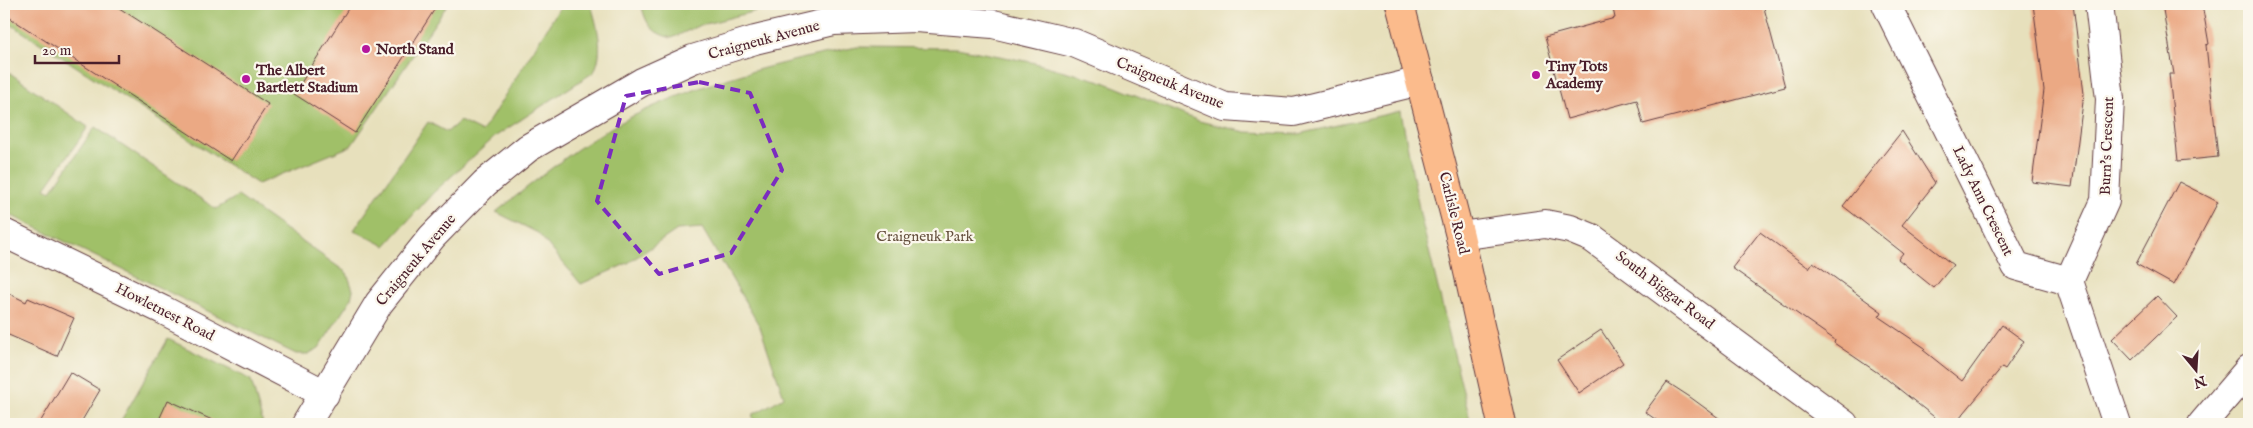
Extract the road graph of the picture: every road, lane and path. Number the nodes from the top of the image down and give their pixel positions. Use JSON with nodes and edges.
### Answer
{"nodes":[{"id":1,"x":1400,"y":4,"type":"edge"},
{"id":2,"x":1886,"y":4,"type":"edge"},
{"id":3,"x":2099,"y":4,"type":"edge"},
{"id":4,"x":1420,"y":82,"type":"junction"},
{"id":5,"x":4,"y":233,"type":"edge"},
{"id":6,"x":1460,"y":236,"type":"junction"},
{"id":7,"x":2069,"y":281,"type":"junction"},
{"id":8,"x":2249,"y":369,"type":"edge"},
{"id":9,"x":325,"y":394,"type":"junction"},
{"id":10,"x":306,"y":424,"type":"edge"},
{"id":11,"x":1502,"y":424,"type":"edge"},
{"id":12,"x":1844,"y":424,"type":"edge"},
{"id":13,"x":2117,"y":424,"type":"edge"},
{"id":14,"x":2202,"y":424,"type":"edge"}],
"edges":[{"from":1,"to":4,"type":"main road","name":"Carlisle Road"},
{"from":2,"to":7,"type":"street","name":"Lady Ann Crescent"},
{"from":3,"to":7,"type":"street","name":"Burn's Crescent"},
{"from":4,"to":6,"type":"main road","name":"Carlisle Road"},
{"from":4,"to":9,"type":"street","name":"Craigneuk Avenue"},
{"from":5,"to":9,"type":"street","name":"Howletnest Road"},
{"from":6,"to":11,"type":"main road","name":"Carlisle Road"},
{"from":6,"to":12,"type":"street","name":"South Biggar Road"},
{"from":7,"to":13,"type":"street"},
{"from":8,"to":14,"type":"street"},
{"from":9,"to":10,"type":"street","name":"Craigneuk Avenue"}]}
